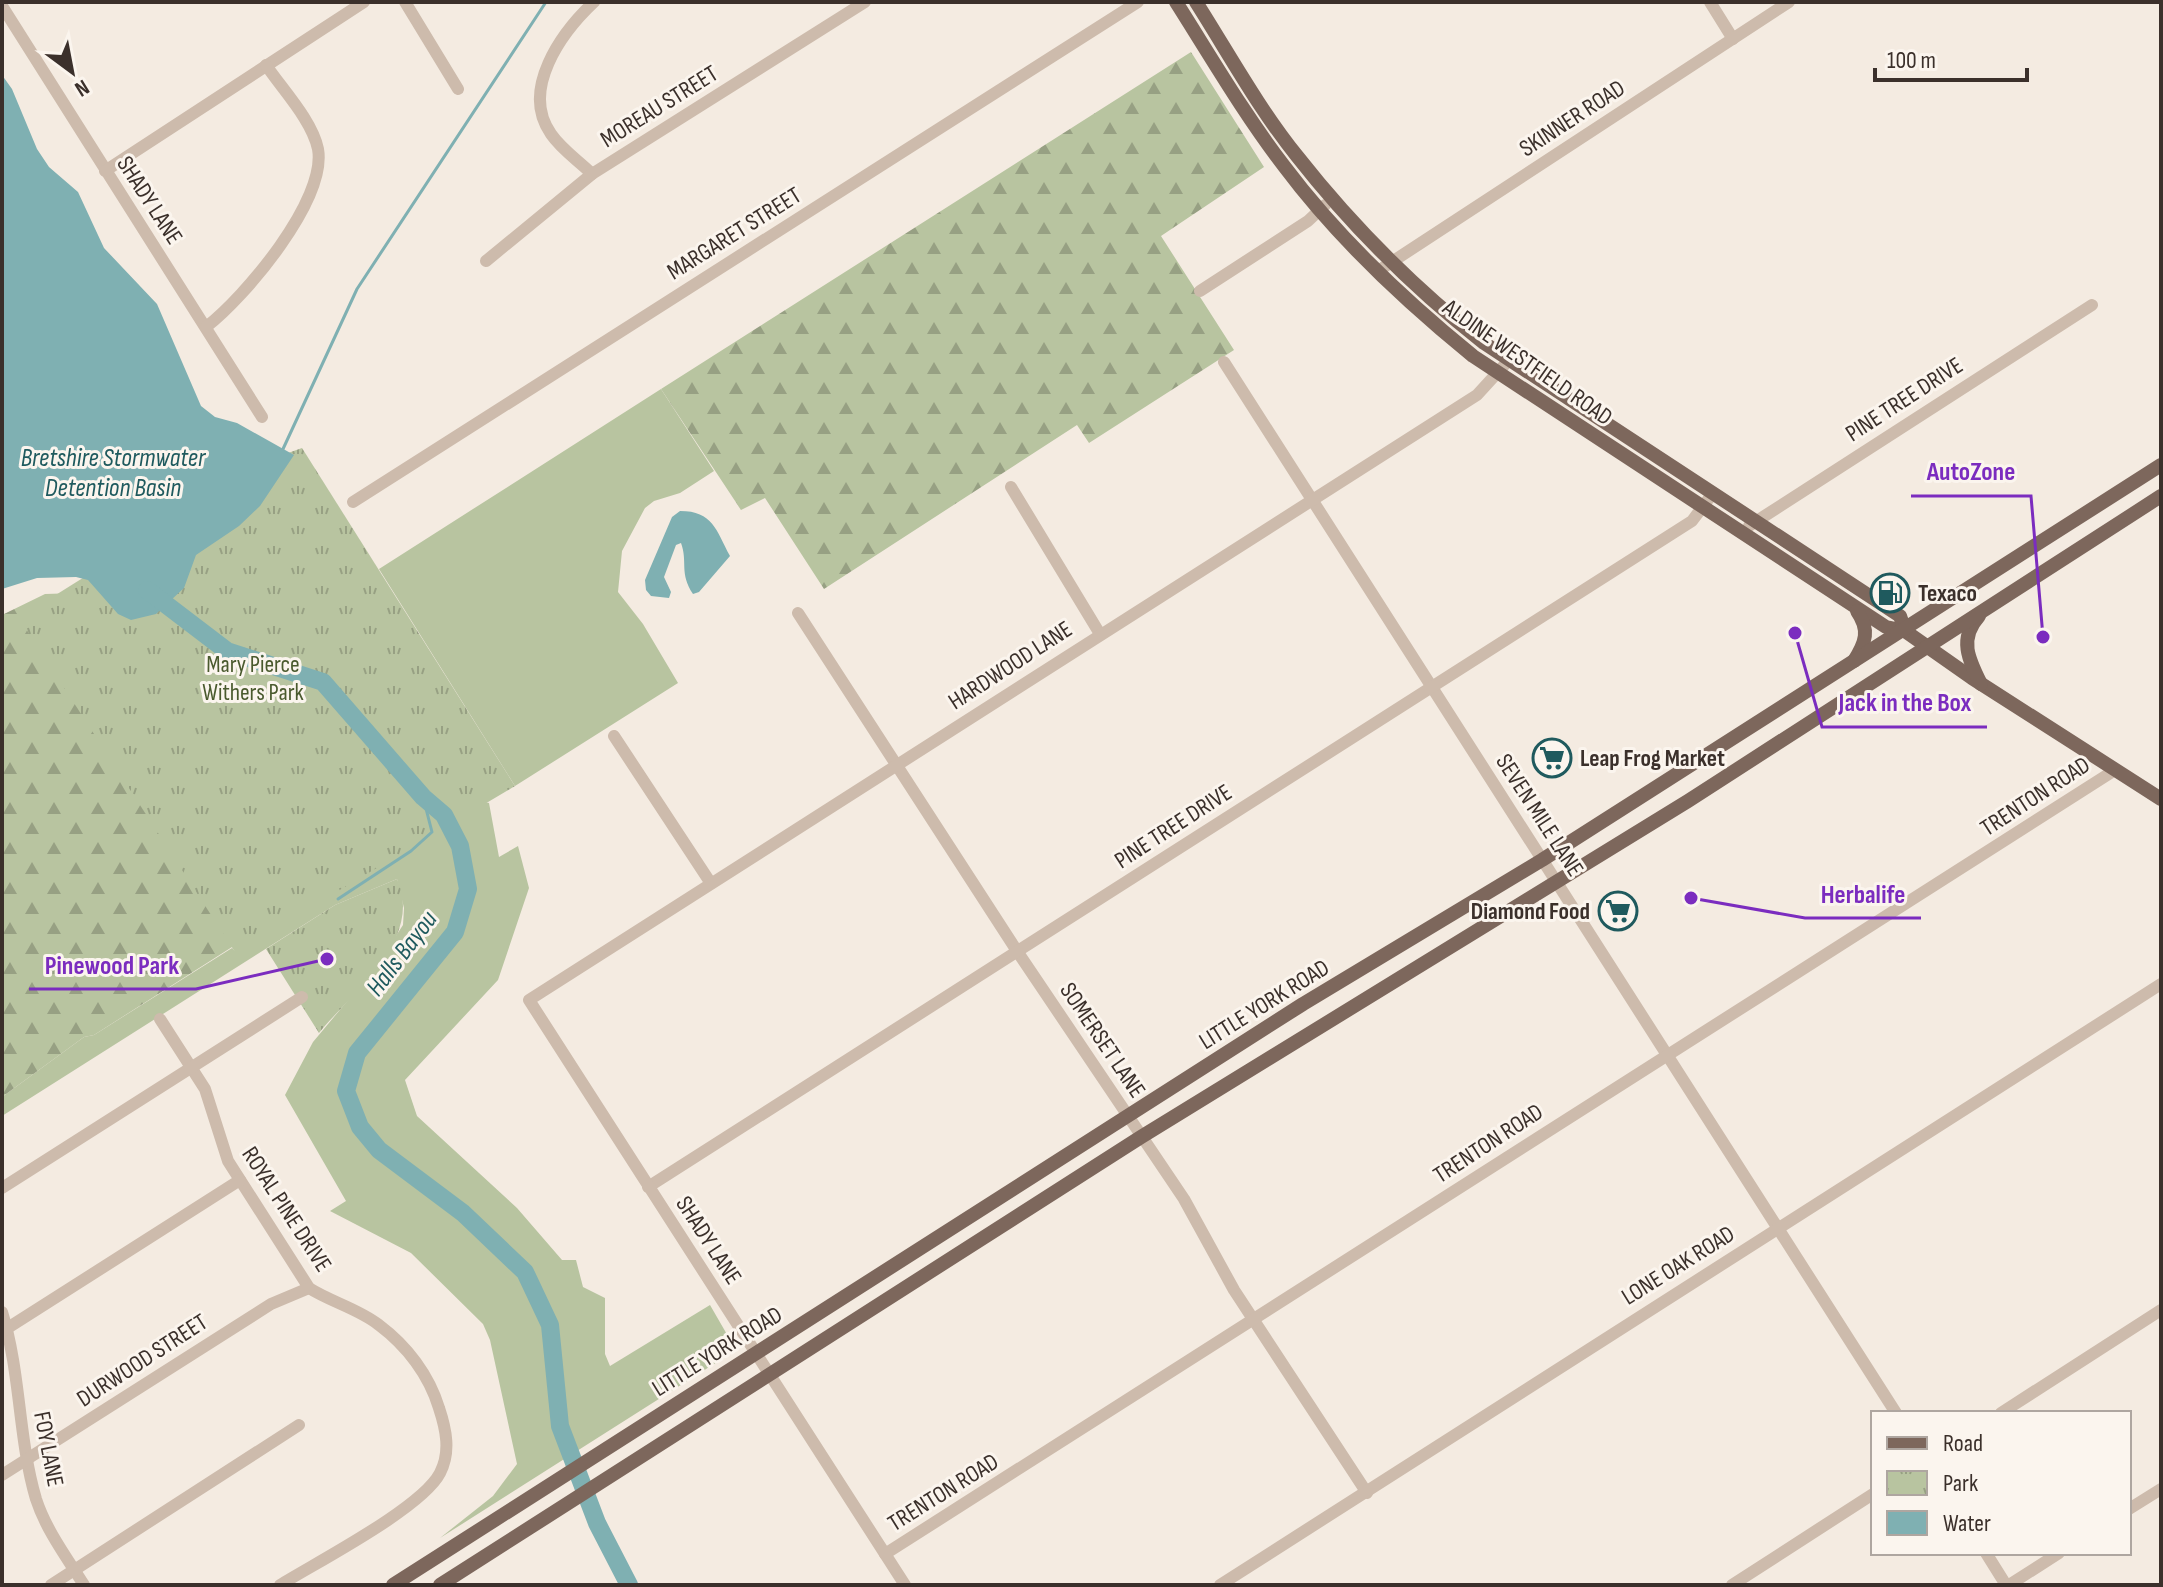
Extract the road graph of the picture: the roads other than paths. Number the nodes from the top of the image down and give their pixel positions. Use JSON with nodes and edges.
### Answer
{"nodes":[{"id":1,"x":364,"y":2,"type":"edge"},
{"id":2,"x":405,"y":2,"type":"edge"},
{"id":3,"x":594,"y":2,"type":"edge"},
{"id":4,"x":865,"y":2,"type":"edge"},
{"id":5,"x":1138,"y":2,"type":"edge"},
{"id":6,"x":1176,"y":2,"type":"edge"},
{"id":7,"x":1196,"y":2,"type":"edge"},
{"id":8,"x":1710,"y":2,"type":"edge"},
{"id":9,"x":1789,"y":2,"type":"edge"},
{"id":10,"x":2,"y":6,"type":"edge"},
{"id":11,"x":1733,"y":39,"type":"junction"},
{"id":12,"x":266,"y":65,"type":"junction"},
{"id":13,"x":458,"y":89,"type":"dead end"},
{"id":14,"x":1254,"y":94,"type":"junction"},
{"id":15,"x":1239,"y":102,"type":"junction"},
{"id":16,"x":105,"y":171,"type":"junction"},
{"id":17,"x":592,"y":174,"type":"junction"},
{"id":18,"x":1332,"y":198,"type":"junction"},
{"id":19,"x":1320,"y":211,"type":"junction"},
{"id":20,"x":1357,"y":225,"type":"junction"},
{"id":21,"x":1344,"y":237,"type":"junction"},
{"id":22,"x":486,"y":261,"type":"dead end"},
{"id":23,"x":1392,"y":262,"type":"junction"},
{"id":24,"x":1378,"y":271,"type":"junction"},
{"id":25,"x":1200,"y":291,"type":"dead end"},
{"id":26,"x":2092,"y":305,"type":"dead end"},
{"id":27,"x":206,"y":327,"type":"junction"},
{"id":28,"x":1509,"y":360,"type":"junction"},
{"id":29,"x":1224,"y":362,"type":"dead end"},
{"id":30,"x":1499,"y":373,"type":"junction"},
{"id":31,"x":262,"y":417,"type":"dead end"},
{"id":32,"x":2161,"y":465,"type":"edge"},
{"id":33,"x":1011,"y":487,"type":"dead end"},
{"id":34,"x":1713,"y":493,"type":"junction"},
{"id":35,"x":2161,"y":496,"type":"edge"},
{"id":36,"x":1310,"y":500,"type":"junction"},
{"id":37,"x":353,"y":502,"type":"dead end"},
{"id":38,"x":1703,"y":508,"type":"junction"},
{"id":39,"x":1754,"y":520,"type":"junction"},
{"id":40,"x":1743,"y":534,"type":"junction"},
{"id":41,"x":1852,"y":605,"type":"junction"},
{"id":42,"x":1987,"y":608,"type":"junction"},
{"id":43,"x":798,"y":613,"type":"dead end"},
{"id":44,"x":1905,"y":631,"type":"junction"},
{"id":45,"x":1100,"y":634,"type":"junction"},
{"id":46,"x":1927,"y":646,"type":"junction"},
{"id":47,"x":1853,"y":662,"type":"junction"},
{"id":48,"x":1982,"y":684,"type":"junction"},
{"id":49,"x":1431,"y":687,"type":"junction"},
{"id":50,"x":614,"y":736,"type":"dead end"},
{"id":51,"x":897,"y":763,"type":"junction"},
{"id":52,"x":2115,"y":770,"type":"junction"},
{"id":53,"x":2161,"y":799,"type":"edge"},
{"id":54,"x":1542,"y":860,"type":"junction"},
{"id":55,"x":710,"y":882,"type":"junction"},
{"id":56,"x":1556,"y":882,"type":"junction"},
{"id":57,"x":1017,"y":951,"type":"junction"},
{"id":58,"x":2161,"y":984,"type":"edge"},
{"id":59,"x":302,"y":997,"type":"dead end"},
{"id":60,"x":529,"y":1000,"type":"joint"},
{"id":61,"x":160,"y":1019,"type":"dead end"},
{"id":62,"x":1667,"y":1053,"type":"junction"},
{"id":63,"x":192,"y":1067,"type":"junction"},
{"id":64,"x":1127,"y":1116,"type":"junction"},
{"id":65,"x":1141,"y":1137,"type":"junction"},
{"id":66,"x":240,"y":1180,"type":"junction"},
{"id":67,"x":648,"y":1187,"type":"junction"},
{"id":68,"x":2,"y":1188,"type":"edge"},
{"id":69,"x":1778,"y":1229,"type":"junction"},
{"id":70,"x":309,"y":1288,"type":"junction"},
{"id":71,"x":2161,"y":1310,"type":"edge"},
{"id":72,"x":2,"y":1312,"type":"edge"},
{"id":73,"x":1253,"y":1321,"type":"junction"},
{"id":74,"x":5,"y":1330,"type":"edge"},
{"id":75,"x":756,"y":1353,"type":"junction"},
{"id":76,"x":771,"y":1376,"type":"junction"},
{"id":77,"x":1895,"y":1411,"type":"edge"},
{"id":78,"x":2004,"y":1411,"type":"edge"},
{"id":79,"x":299,"y":1425,"type":"dead end"},
{"id":80,"x":26,"y":1460,"type":"junction"},
{"id":81,"x":2,"y":1475,"type":"edge"},
{"id":82,"x":2161,"y":1489,"type":"edge"},
{"id":83,"x":1367,"y":1493,"type":"junction"},
{"id":84,"x":1871,"y":1495,"type":"edge"},
{"id":85,"x":2131,"y":1508,"type":"edge"},
{"id":86,"x":885,"y":1554,"type":"junction"},
{"id":87,"x":1987,"y":1555,"type":"edge"},
{"id":88,"x":2056,"y":1555,"type":"edge"},
{"id":89,"x":74,"y":1570,"type":"junction"},
{"id":90,"x":51,"y":1585,"type":"edge"},
{"id":91,"x":84,"y":1585,"type":"edge"},
{"id":92,"x":280,"y":1585,"type":"edge"},
{"id":93,"x":393,"y":1585,"type":"edge"},
{"id":94,"x":440,"y":1585,"type":"edge"},
{"id":95,"x":905,"y":1585,"type":"edge"},
{"id":96,"x":1220,"y":1585,"type":"edge"},
{"id":97,"x":1732,"y":1585,"type":"edge"},
{"id":98,"x":2008,"y":1585,"type":"edge"}],
"edges":[{"from":1,"to":12,"type":"street"},
{"from":2,"to":13,"type":"street"},
{"from":3,"to":17,"type":"street"},
{"from":4,"to":17,"type":"street","name":"MOREAU STREET"},
{"from":5,"to":37,"type":"street","name":"MARGARET STREET"},
{"from":6,"to":15,"type":"main road","name":"ALDINE WESTFIELD ROAD"},
{"from":7,"to":14,"type":"main road","name":"ALDINE WESTFIELD ROAD"},
{"from":8,"to":11,"type":"street"},
{"from":9,"to":11,"type":"street","name":"SKINNER ROAD"},
{"from":10,"to":16,"type":"street","name":"SHADY LANE"},
{"from":11,"to":23,"type":"street","name":"SKINNER ROAD"},
{"from":12,"to":16,"type":"street"},
{"from":12,"to":27,"type":"street"},
{"from":14,"to":15,"type":"main road"},
{"from":14,"to":18,"type":"main road","name":"ALDINE WESTFIELD ROAD"},
{"from":15,"to":19,"type":"main road","name":"ALDINE WESTFIELD ROAD"},
{"from":16,"to":27,"type":"street","name":"SHADY LANE"},
{"from":17,"to":22,"type":"street","name":"MOREAU STREET"},
{"from":18,"to":19,"type":"street"},
{"from":18,"to":20,"type":"main road","name":"ALDINE WESTFIELD ROAD"},
{"from":19,"to":21,"type":"main road","name":"ALDINE WESTFIELD ROAD"},
{"from":19,"to":25,"type":"street"},
{"from":20,"to":21,"type":"main road"},
{"from":20,"to":23,"type":"main road","name":"ALDINE WESTFIELD ROAD"},
{"from":21,"to":24,"type":"main road","name":"ALDINE WESTFIELD ROAD"},
{"from":23,"to":24,"type":"street","name":"SKINNER ROAD"},
{"from":23,"to":28,"type":"main road","name":"ALDINE WESTFIELD ROAD"},
{"from":24,"to":30,"type":"main road","name":"ALDINE WESTFIELD ROAD"},
{"from":26,"to":39,"type":"street","name":"PINE TREE DRIVE"},
{"from":27,"to":31,"type":"street","name":"SHADY LANE"},
{"from":28,"to":30,"type":"street","name":"HARDWOOD LANE"},
{"from":28,"to":34,"type":"main road","name":"ALDINE WESTFIELD ROAD"},
{"from":29,"to":36,"type":"street","name":"SEVEN MILE LANE"},
{"from":30,"to":36,"type":"street","name":"HARDWOOD LANE"},
{"from":30,"to":38,"type":"main road","name":"ALDINE WESTFIELD ROAD"},
{"from":32,"to":44,"type":"main road","name":"LITTLE YORK ROAD"},
{"from":33,"to":45,"type":"street"},
{"from":34,"to":38,"type":"street","name":"PINE TREE DRIVE"},
{"from":34,"to":39,"type":"main road","name":"ALDINE WESTFIELD ROAD"},
{"from":35,"to":42,"type":"main road","name":"LITTLE YORK ROAD"},
{"from":36,"to":45,"type":"street","name":"HARDWOOD LANE"},
{"from":36,"to":49,"type":"street","name":"SEVEN MILE LANE"},
{"from":38,"to":40,"type":"main road","name":"ALDINE WESTFIELD ROAD"},
{"from":38,"to":49,"type":"street","name":"PINE TREE DRIVE"},
{"from":39,"to":40,"type":"street","name":"PINE TREE DRIVE"},
{"from":39,"to":44,"type":"main road","name":"ALDINE WESTFIELD ROAD"},
{"from":40,"to":41,"type":"main road","name":"ALDINE WESTFIELD ROAD"},
{"from":41,"to":44,"type":"main road","name":"ALDINE WESTFIELD ROAD"},
{"from":41,"to":47,"type":"main road"},
{"from":42,"to":46,"type":"main road","name":"LITTLE YORK ROAD"},
{"from":42,"to":48,"type":"main road"},
{"from":43,"to":51,"type":"street","name":"SOMERSET LANE"},
{"from":44,"to":46,"type":"main road","name":"ALDINE WESTFIELD ROAD"},
{"from":44,"to":47,"type":"main road","name":"LITTLE YORK ROAD"},
{"from":45,"to":51,"type":"street","name":"HARDWOOD LANE"},
{"from":46,"to":48,"type":"main road","name":"ALDINE WESTFIELD ROAD"},
{"from":46,"to":56,"type":"main road","name":"LITTLE YORK ROAD"},
{"from":47,"to":54,"type":"main road","name":"LITTLE YORK ROAD"},
{"from":48,"to":52,"type":"main road","name":"ALDINE WESTFIELD ROAD"},
{"from":49,"to":54,"type":"street","name":"SEVEN MILE LANE"},
{"from":49,"to":57,"type":"street","name":"PINE TREE DRIVE"},
{"from":50,"to":55,"type":"street"},
{"from":51,"to":55,"type":"street","name":"HARDWOOD LANE"},
{"from":51,"to":57,"type":"street","name":"SOMERSET LANE"},
{"from":52,"to":53,"type":"main road","name":"ALDINE WESTFIELD ROAD"},
{"from":52,"to":62,"type":"street","name":"TRENTON ROAD"},
{"from":54,"to":56,"type":"street","name":"SEVEN MILE LANE"},
{"from":54,"to":64,"type":"main road","name":"LITTLE YORK ROAD"},
{"from":55,"to":60,"type":"street","name":"HARDWOOD LANE"},
{"from":56,"to":62,"type":"street","name":"SEVEN MILE LANE"},
{"from":56,"to":65,"type":"main road","name":"LITTLE YORK ROAD"},
{"from":57,"to":64,"type":"street","name":"SOMERSET LANE"},
{"from":57,"to":67,"type":"street","name":"PINE TREE DRIVE"},
{"from":58,"to":69,"type":"street","name":"LONE OAK ROAD"},
{"from":59,"to":63,"type":"street"},
{"from":60,"to":67,"type":"street","name":"SHADY LANE"},
{"from":61,"to":63,"type":"street","name":"ROYAL PINE DRIVE"},
{"from":62,"to":69,"type":"street","name":"SEVEN MILE LANE"},
{"from":62,"to":73,"type":"street","name":"TRENTON ROAD"},
{"from":63,"to":66,"type":"street","name":"ROYAL PINE DRIVE"},
{"from":63,"to":68,"type":"street"},
{"from":64,"to":65,"type":"street","name":"SOMERSET LANE"},
{"from":64,"to":75,"type":"main road","name":"LITTLE YORK ROAD"},
{"from":65,"to":73,"type":"street","name":"SOMERSET LANE"},
{"from":65,"to":76,"type":"main road","name":"LITTLE YORK ROAD"},
{"from":66,"to":70,"type":"street","name":"ROYAL PINE DRIVE"},
{"from":66,"to":74,"type":"street"},
{"from":67,"to":75,"type":"street","name":"SHADY LANE"},
{"from":69,"to":77,"type":"street","name":"SEVEN MILE LANE"},
{"from":69,"to":83,"type":"street","name":"LONE OAK ROAD"},
{"from":70,"to":80,"type":"street","name":"DURWOOD STREET"},
{"from":70,"to":92,"type":"street","name":"ROYAL PINE DRIVE"},
{"from":71,"to":78,"type":"street"},
{"from":72,"to":74,"type":"street","name":"FOY LANE"},
{"from":73,"to":83,"type":"street","name":"SOMERSET LANE"},
{"from":73,"to":86,"type":"street","name":"TRENTON ROAD"},
{"from":74,"to":80,"type":"street","name":"FOY LANE"},
{"from":75,"to":76,"type":"street","name":"SHADY LANE"},
{"from":75,"to":93,"type":"main road","name":"LITTLE YORK ROAD"},
{"from":76,"to":86,"type":"street","name":"SHADY LANE"},
{"from":76,"to":94,"type":"main road","name":"LITTLE YORK ROAD"},
{"from":79,"to":89,"type":"street"},
{"from":80,"to":81,"type":"street","name":"DURWOOD STREET"},
{"from":80,"to":89,"type":"street","name":"FOY LANE"},
{"from":82,"to":85,"type":"street"},
{"from":83,"to":96,"type":"street","name":"LONE OAK ROAD"},
{"from":84,"to":97,"type":"street"},
{"from":86,"to":95,"type":"street","name":"SHADY LANE"},
{"from":87,"to":98,"type":"street"},
{"from":88,"to":98,"type":"street"},
{"from":89,"to":90,"type":"street"},
{"from":89,"to":91,"type":"street","name":"FOY LANE"}]}
